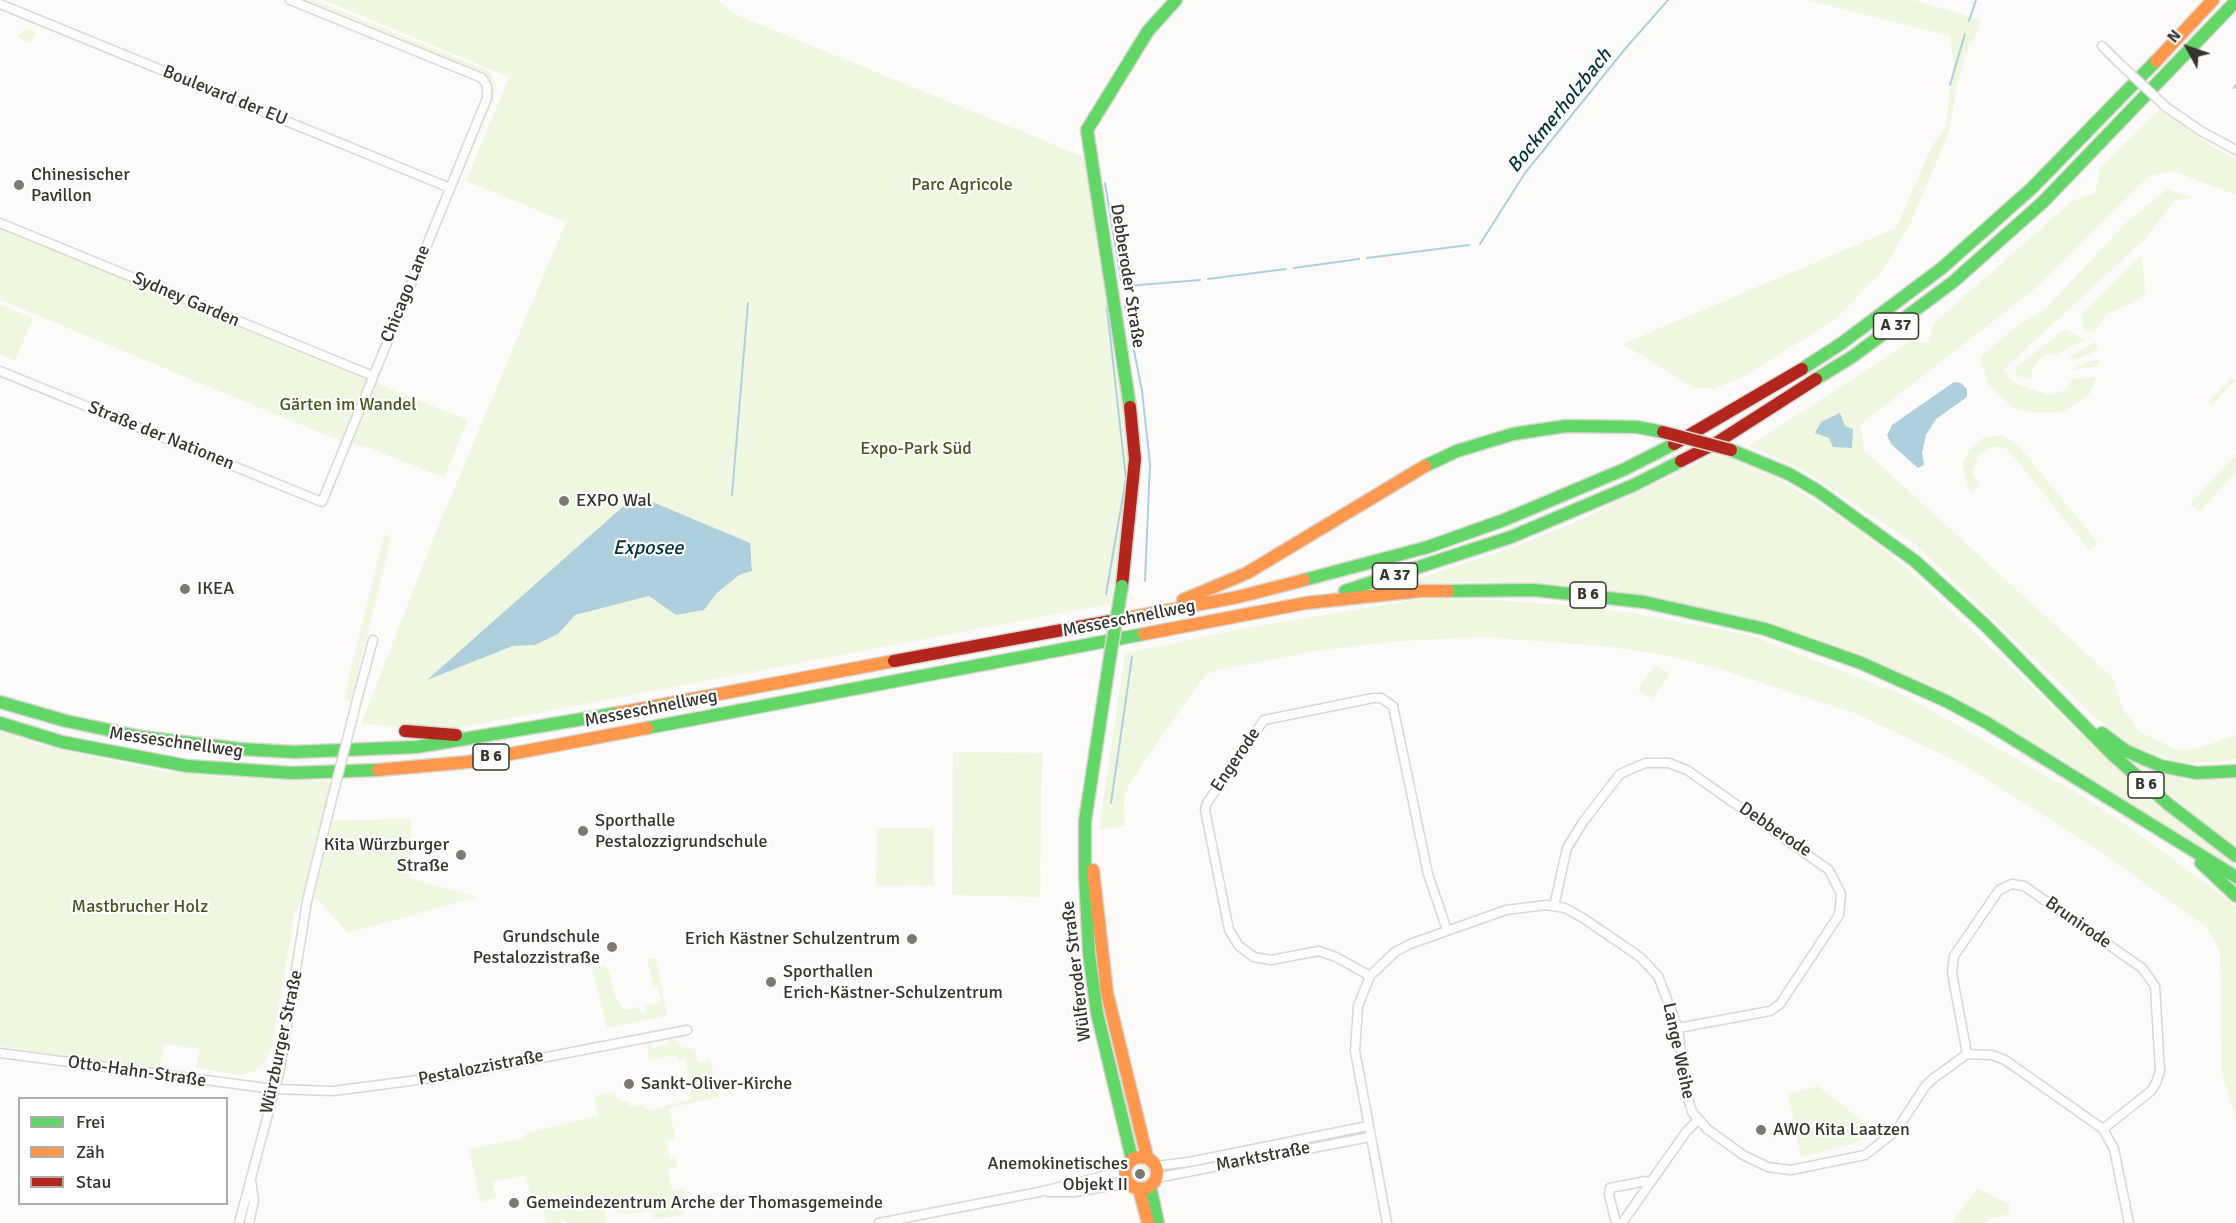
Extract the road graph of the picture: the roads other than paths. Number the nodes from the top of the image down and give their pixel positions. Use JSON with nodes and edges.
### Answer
{"nodes":[{"id":1,"x":290,"y":0,"type":"edge"},
{"id":2,"x":1176,"y":0,"type":"edge"},
{"id":3,"x":2213,"y":0,"type":"edge"},
{"id":4,"x":2236,"y":1,"type":"edge"},
{"id":5,"x":0,"y":4,"type":"edge"},
{"id":6,"x":2102,"y":46,"type":"dead end"},
{"id":7,"x":2236,"y":150,"type":"edge"},
{"id":8,"x":450,"y":188,"type":"junction"},
{"id":9,"x":0,"y":223,"type":"edge"},
{"id":10,"x":0,"y":371,"type":"edge"},
{"id":11,"x":373,"y":376,"type":"junction"},
{"id":12,"x":322,"y":502,"type":"joint"},
{"id":13,"x":1122,"y":585,"type":"joint"},
{"id":14,"x":1306,"y":603,"type":"junction"},
{"id":15,"x":1155,"y":612,"type":"junction"},
{"id":16,"x":372,"y":640,"type":"dead end"},
{"id":17,"x":0,"y":702,"type":"edge"},
{"id":18,"x":2064,"y":704,"type":"junction"},
{"id":19,"x":0,"y":723,"type":"edge"},
{"id":20,"x":405,"y":731,"type":"dead end"},
{"id":21,"x":492,"y":736,"type":"junction"},
{"id":22,"x":2236,"y":771,"type":"edge"},
{"id":23,"x":2179,"y":842,"type":"junction"},
{"id":24,"x":2236,"y":856,"type":"edge"},
{"id":25,"x":2236,"y":877,"type":"edge"},
{"id":26,"x":2236,"y":896,"type":"edge"},
{"id":27,"x":1554,"y":906,"type":"junction"},
{"id":28,"x":1447,"y":930,"type":"junction"},
{"id":29,"x":1094,"y":940,"type":"junction"},
{"id":30,"x":1370,"y":976,"type":"junction"},
{"id":31,"x":1677,"y":1028,"type":"junction"},
{"id":32,"x":687,"y":1030,"type":"dead end"},
{"id":33,"x":0,"y":1053,"type":"edge"},
{"id":34,"x":1967,"y":1054,"type":"junction"},
{"id":35,"x":274,"y":1089,"type":"junction"},
{"id":36,"x":1698,"y":1120,"type":"junction"},
{"id":37,"x":1368,"y":1126,"type":"junction"},
{"id":38,"x":2103,"y":1130,"type":"junction"},
{"id":39,"x":1370,"y":1137,"type":"junction"},
{"id":40,"x":1129,"y":1163,"type":"junction"},
{"id":41,"x":1146,"y":1177,"type":"junction"},
{"id":42,"x":251,"y":1181,"type":"junction"},
{"id":43,"x":1650,"y":1183,"type":"junction"},
{"id":44,"x":1039,"y":1192,"type":"junction"},
{"id":45,"x":239,"y":1223,"type":"edge"},
{"id":46,"x":249,"y":1223,"type":"edge"},
{"id":47,"x":879,"y":1223,"type":"edge"},
{"id":48,"x":1148,"y":1223,"type":"edge"},
{"id":49,"x":1158,"y":1223,"type":"edge"},
{"id":50,"x":1387,"y":1223,"type":"edge"},
{"id":51,"x":1616,"y":1223,"type":"edge"},
{"id":52,"x":1622,"y":1223,"type":"edge"},
{"id":53,"x":2129,"y":1223,"type":"edge"}],
"edges":[{"from":1,"to":8,"type":"street","name":"Chicago Lane"},
{"from":2,"to":13,"type":"main road","name":"Debberoder Straße"},
{"from":3,"to":15,"type":"main road","number":"A 37"},
{"from":4,"to":14,"type":"main road","number":"A 37"},
{"from":5,"to":8,"type":"street","name":"Boulevard der EU"},
{"from":6,"to":7,"type":"street","bridge":true},
{"from":8,"to":11,"type":"street","name":"Chicago Lane"},
{"from":9,"to":11,"type":"street","name":"Sydney Garden"},
{"from":10,"to":12,"type":"street","name":"Straße der Nationen"},
{"from":11,"to":12,"type":"street","name":"Chicago Lane"},
{"from":13,"to":29,"type":"main road","name":"Wülferoder Straße","bridge":true},
{"from":14,"to":19,"type":"main road","name":"Messeschnellweg","number":"B 6"},
{"from":14,"to":23,"type":"main road","number":"B 6"},
{"from":15,"to":18,"type":"main road","number":"B 6","bridge":true},
{"from":15,"to":21,"type":"main road","name":"Messeschnellweg","number":"B 6"},
{"from":16,"to":35,"type":"street","name":"Würzburger Straße","bridge":true},
{"from":17,"to":21,"type":"main road","name":"Messeschnellweg","number":"B 6"},
{"from":18,"to":22,"type":"main road"},
{"from":18,"to":24,"type":"main road","number":"B 6"},
{"from":20,"to":21,"type":"main road"},
{"from":23,"to":25,"type":"main road","number":"B 6"},
{"from":23,"to":26,"type":"main road"},
{"from":27,"to":28,"type":"street","name":"Lange Weihe"},
{"from":27,"to":31,"type":"street","name":"Lange Weihe"},
{"from":27,"to":31,"type":"street","name":"Debberode"},
{"from":28,"to":30,"type":"street","name":"Lange Weihe"},
{"from":28,"to":30,"type":"street","name":"Engerode"},
{"from":29,"to":40,"type":"main road","name":"Wülferoder Straße"},
{"from":29,"to":41,"type":"main road","name":"Wülferoder Straße"},
{"from":30,"to":37,"type":"street","name":"Lange Weihe"},
{"from":31,"to":36,"type":"street","name":"Lange Weihe"},
{"from":32,"to":35,"type":"street","name":"Pestalozzistraße"},
{"from":33,"to":35,"type":"street","name":"Otto-Hahn-Straße"},
{"from":34,"to":36,"type":"street","name":"Lange Weihe"},
{"from":34,"to":38,"type":"street"},
{"from":34,"to":38,"type":"street","name":"Brunirode"},
{"from":35,"to":42,"type":"street","name":"Würzburger Straße"},
{"from":36,"to":43,"type":"street"},
{"from":37,"to":39,"type":"street","name":"Lange Weihe"},
{"from":37,"to":41,"type":"street","name":"Marktstraße"},
{"from":38,"to":53,"type":"street"},
{"from":39,"to":41,"type":"street","name":"Marktstraße"},
{"from":39,"to":50,"type":"street","name":"Lange Weihe"},
{"from":40,"to":41,"type":"main road"},
{"from":40,"to":41,"type":"main road","name":"Wülferoder Straße"},
{"from":40,"to":44,"type":"street","name":"Marktstraße"},
{"from":41,"to":44,"type":"street","name":"Marktstraße"},
{"from":41,"to":48,"type":"main road","name":"Wülferoder Straße"},
{"from":41,"to":49,"type":"main road","name":"Wülferoder Straße"},
{"from":42,"to":45,"type":"street","name":"Würzburger Straße"},
{"from":42,"to":46,"type":"street","name":"Würzburger Straße"},
{"from":43,"to":51,"type":"street"},
{"from":43,"to":52,"type":"street"},
{"from":44,"to":47,"type":"street","name":"Marktstraße"}]}
